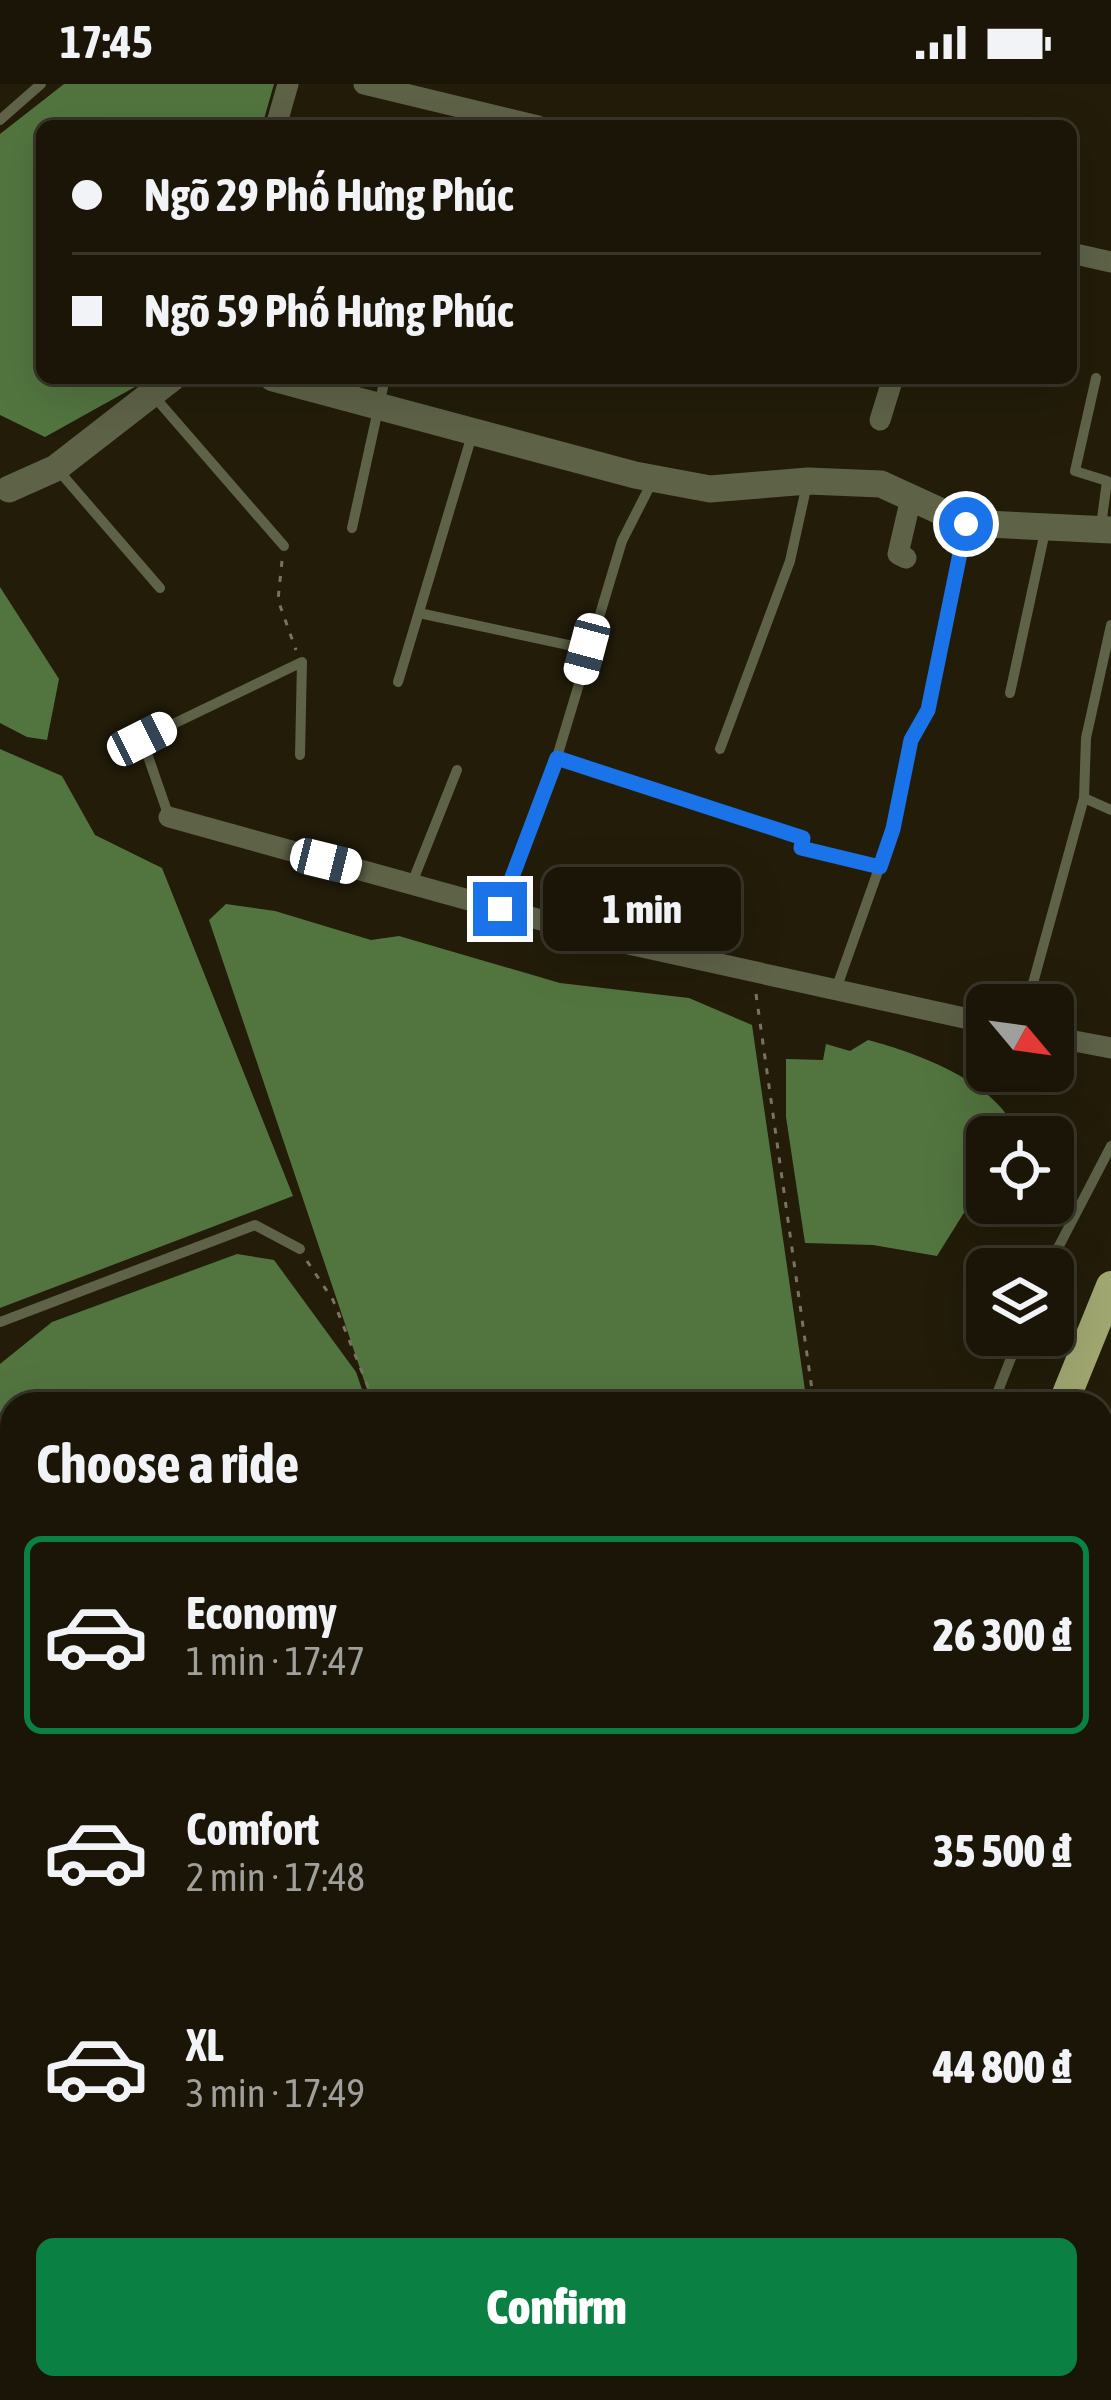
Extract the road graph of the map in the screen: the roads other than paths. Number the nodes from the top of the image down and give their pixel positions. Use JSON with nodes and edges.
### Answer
{"nodes":[{"id":1,"x":41,"y":84,"type":"edge"},
{"id":2,"x":288,"y":84,"type":"edge"},
{"id":3,"x":364,"y":84,"type":"edge"},
{"id":4,"x":0,"y":120,"type":"edge"},
{"id":5,"x":279,"y":120,"type":"edge"},
{"id":6,"x":513,"y":120,"type":"edge"},
{"id":7,"x":1077,"y":254,"type":"edge"},
{"id":8,"x":1111,"y":262,"type":"edge"},
{"id":9,"x":1096,"y":379,"type":"dead end"},
{"id":10,"x":309,"y":384,"type":"edge"},
{"id":11,"x":384,"y":384,"type":"edge"},
{"id":12,"x":891,"y":384,"type":"edge"},
{"id":13,"x":161,"y":385,"type":"edge"},
{"id":14,"x":379,"y":408,"type":"junction"},
{"id":15,"x":880,"y":420,"type":"dead end"},
{"id":16,"x":473,"y":432,"type":"junction"},
{"id":17,"x":56,"y":468,"type":"junction"},
{"id":18,"x":654,"y":478,"type":"junction"},
{"id":19,"x":808,"y":481,"type":"junction"},
{"id":20,"x":4,"y":485,"type":"edge"},
{"id":21,"x":911,"y":498,"type":"junction"},
{"id":22,"x":966,"y":524,"type":"junction"},
{"id":23,"x":1047,"y":524,"type":"junction"},
{"id":24,"x":352,"y":528,"type":"dead end"},
{"id":25,"x":1106,"y":530,"type":"edge"},
{"id":26,"x":284,"y":546,"type":"road end"},
{"id":27,"x":906,"y":558,"type":"dead end"},
{"id":28,"x":160,"y":588,"type":"dead end"},
{"id":29,"x":419,"y":613,"type":"junction"},
{"id":30,"x":1111,"y":625,"type":"edge"},
{"id":31,"x":587,"y":649,"type":"junction"},
{"id":32,"x":398,"y":682,"type":"dead end"},
{"id":33,"x":1010,"y":693,"type":"dead end"},
{"id":34,"x":720,"y":749,"type":"dead end"},
{"id":35,"x":300,"y":755,"type":"dead end"},
{"id":36,"x":557,"y":758,"type":"junction"},
{"id":37,"x":457,"y":770,"type":"dead end"},
{"id":38,"x":1084,"y":798,"type":"junction"},
{"id":39,"x":1111,"y":810,"type":"edge"},
{"id":40,"x":170,"y":817,"type":"joint"},
{"id":41,"x":880,"y":867,"type":"junction"},
{"id":42,"x":412,"y":883,"type":"junction"},
{"id":43,"x":500,"y":909,"type":"junction"},
{"id":44,"x":1033,"y":984,"type":"edge"},
{"id":45,"x":834,"y":993,"type":"junction"},
{"id":46,"x":966,"y":1019,"type":"edge"},
{"id":47,"x":1074,"y":1040,"type":"edge"},
{"id":48,"x":1111,"y":1048,"type":"edge"},
{"id":49,"x":1111,"y":1146,"type":"edge"},
{"id":50,"x":1058,"y":1248,"type":"edge"},
{"id":51,"x":300,"y":1249,"type":"road end"},
{"id":52,"x":1111,"y":1286,"type":"edge"},
{"id":53,"x":0,"y":1322,"type":"edge"},
{"id":54,"x":1012,"y":1356,"type":"edge"},
{"id":55,"x":998,"y":1392,"type":"edge"},
{"id":56,"x":1068,"y":1392,"type":"edge"}],
"edges":[{"from":1,"to":4,"type":"lane"},
{"from":2,"to":5,"type":"street"},
{"from":3,"to":6,"type":"street"},
{"from":7,"to":8,"type":"street"},
{"from":9,"to":25,"type":"lane"},
{"from":10,"to":14,"type":"street"},
{"from":11,"to":14,"type":"lane"},
{"from":12,"to":15,"type":"street"},
{"from":13,"to":17,"type":"street"},
{"from":13,"to":26,"type":"lane"},
{"from":14,"to":16,"type":"street"},
{"from":14,"to":24,"type":"lane"},
{"from":16,"to":18,"type":"street"},
{"from":16,"to":29,"type":"lane"},
{"from":17,"to":20,"type":"street"},
{"from":17,"to":28,"type":"lane"},
{"from":18,"to":19,"type":"street"},
{"from":18,"to":31,"type":"lane"},
{"from":19,"to":21,"type":"street"},
{"from":19,"to":34,"type":"lane"},
{"from":21,"to":22,"type":"street"},
{"from":21,"to":27,"type":"street"},
{"from":22,"to":23,"type":"street"},
{"from":22,"to":41,"type":"lane"},
{"from":23,"to":25,"type":"street"},
{"from":23,"to":33,"type":"lane"},
{"from":29,"to":31,"type":"lane"},
{"from":29,"to":32,"type":"lane"},
{"from":30,"to":38,"type":"lane"},
{"from":31,"to":36,"type":"lane"},
{"from":35,"to":40,"type":"lane"},
{"from":36,"to":41,"type":"lane"},
{"from":36,"to":43,"type":"lane"},
{"from":37,"to":42,"type":"lane"},
{"from":38,"to":39,"type":"lane"},
{"from":38,"to":44,"type":"lane"},
{"from":40,"to":42,"type":"street"},
{"from":41,"to":45,"type":"lane"},
{"from":42,"to":43,"type":"street"},
{"from":43,"to":45,"type":"street"},
{"from":45,"to":46,"type":"street"},
{"from":47,"to":48,"type":"street"},
{"from":49,"to":50,"type":"lane"},
{"from":51,"to":53,"type":"lane"},
{"from":52,"to":56,"type":"main road"},
{"from":54,"to":55,"type":"lane"}]}
